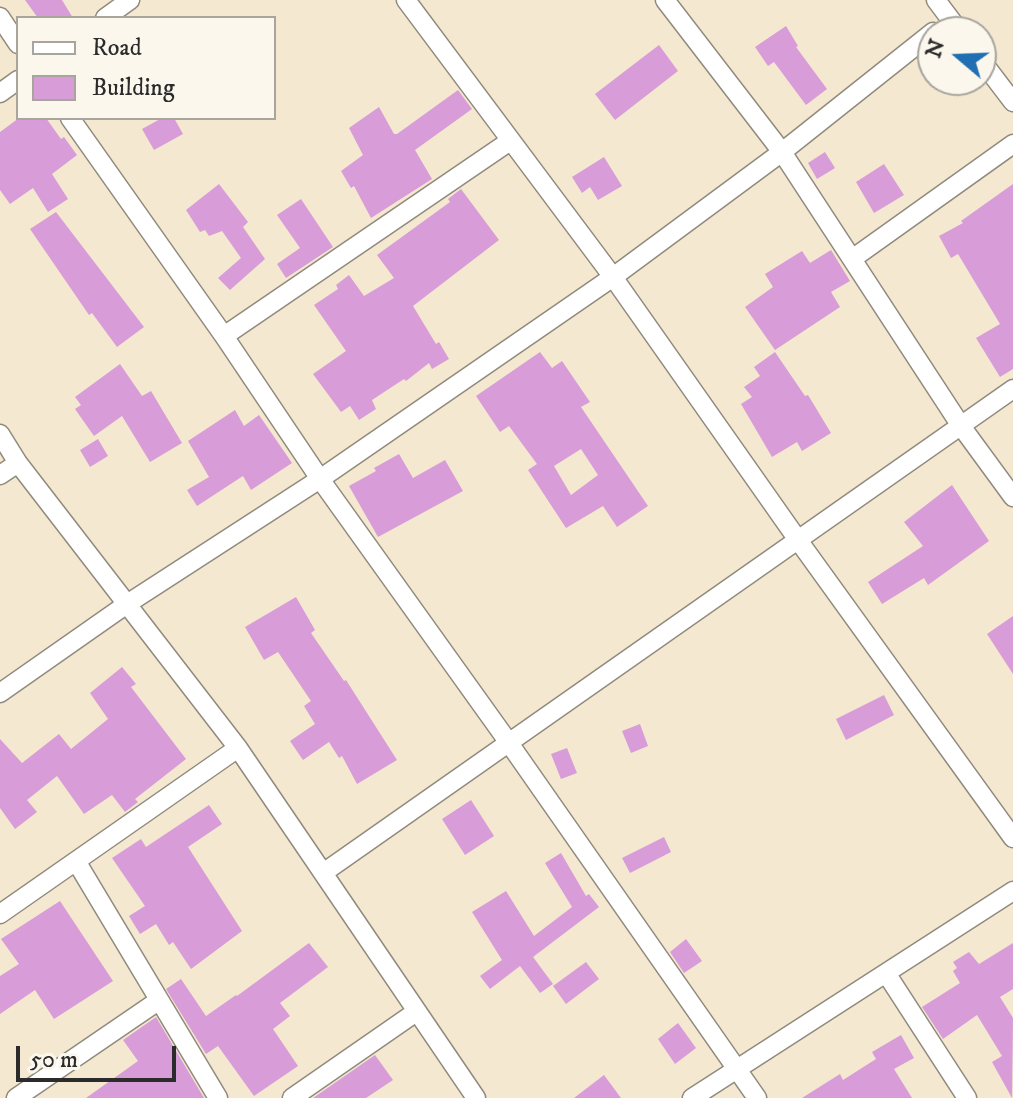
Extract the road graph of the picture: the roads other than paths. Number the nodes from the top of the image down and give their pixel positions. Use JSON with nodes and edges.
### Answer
{"nodes":[{"id":1,"x":130,"y":0,"type":"edge"},
{"id":2,"x":406,"y":0,"type":"edge"},
{"id":3,"x":665,"y":0,"type":"edge"},
{"id":4,"x":936,"y":0,"type":"edge"},
{"id":5,"x":108,"y":16,"type":"edge"},
{"id":6,"x":948,"y":16,"type":"edge"},
{"id":7,"x":0,"y":17,"type":"edge"},
{"id":8,"x":16,"y":41,"type":"edge"},
{"id":9,"x":917,"y":45,"type":"edge"},
{"id":10,"x":997,"y":81,"type":"edge"},
{"id":11,"x":1013,"y":102,"type":"edge"},
{"id":12,"x":71,"y":120,"type":"edge"},
{"id":13,"x":510,"y":141,"type":"junction"},
{"id":14,"x":1013,"y":144,"type":"edge"},
{"id":15,"x":782,"y":152,"type":"junction"},
{"id":16,"x":852,"y":259,"type":"junction"},
{"id":17,"x":613,"y":277,"type":"junction"},
{"id":18,"x":224,"y":336,"type":"junction"},
{"id":19,"x":1013,"y":389,"type":"edge"},
{"id":20,"x":961,"y":426,"type":"junction"},
{"id":21,"x":0,"y":434,"type":"edge"},
{"id":22,"x":18,"y":463,"type":"junction"},
{"id":23,"x":0,"y":475,"type":"edge"},
{"id":24,"x":320,"y":479,"type":"junction"},
{"id":25,"x":1013,"y":497,"type":"edge"},
{"id":26,"x":798,"y":540,"type":"junction"},
{"id":27,"x":127,"y":604,"type":"junction"},
{"id":28,"x":0,"y":693,"type":"edge"},
{"id":29,"x":509,"y":743,"type":"junction"},
{"id":30,"x":238,"y":748,"type":"junction"},
{"id":31,"x":1013,"y":838,"type":"edge"},
{"id":32,"x":76,"y":861,"type":"junction"},
{"id":33,"x":323,"y":873,"type":"junction"},
{"id":34,"x":1013,"y":891,"type":"edge"},
{"id":35,"x":0,"y":914,"type":"edge"},
{"id":36,"x":886,"y":973,"type":"junction"},
{"id":37,"x":158,"y":1001,"type":"junction"},
{"id":38,"x":416,"y":1012,"type":"junction"},
{"id":39,"x":737,"y":1068,"type":"junction"},
{"id":40,"x":16,"y":1098,"type":"edge"},
{"id":41,"x":218,"y":1098,"type":"edge"},
{"id":42,"x":292,"y":1098,"type":"edge"},
{"id":43,"x":476,"y":1098,"type":"edge"},
{"id":44,"x":692,"y":1098,"type":"edge"},
{"id":45,"x":757,"y":1098,"type":"edge"},
{"id":46,"x":967,"y":1098,"type":"edge"}],
"edges":[{"from":1,"to":5,"type":"street"},
{"from":2,"to":13,"type":"street"},
{"from":3,"to":15,"type":"street"},
{"from":4,"to":6,"type":"street"},
{"from":7,"to":8,"type":"street"},
{"from":9,"to":15,"type":"street"},
{"from":10,"to":11,"type":"street"},
{"from":12,"to":18,"type":"street"},
{"from":13,"to":17,"type":"street"},
{"from":13,"to":18,"type":"street"},
{"from":14,"to":16,"type":"street"},
{"from":15,"to":16,"type":"street"},
{"from":15,"to":17,"type":"street"},
{"from":16,"to":20,"type":"street"},
{"from":17,"to":24,"type":"street"},
{"from":17,"to":26,"type":"street"},
{"from":18,"to":24,"type":"street"},
{"from":19,"to":20,"type":"street"},
{"from":20,"to":25,"type":"street"},
{"from":20,"to":26,"type":"street"},
{"from":21,"to":22,"type":"street"},
{"from":22,"to":23,"type":"street"},
{"from":22,"to":27,"type":"street"},
{"from":24,"to":27,"type":"street"},
{"from":24,"to":29,"type":"street"},
{"from":26,"to":29,"type":"street"},
{"from":26,"to":31,"type":"street"},
{"from":27,"to":28,"type":"street"},
{"from":27,"to":30,"type":"street"},
{"from":29,"to":33,"type":"street"},
{"from":29,"to":39,"type":"street"},
{"from":30,"to":32,"type":"street"},
{"from":30,"to":33,"type":"street"},
{"from":32,"to":35,"type":"street"},
{"from":32,"to":37,"type":"street"},
{"from":33,"to":38,"type":"street"},
{"from":34,"to":36,"type":"street"},
{"from":36,"to":39,"type":"street"},
{"from":36,"to":46,"type":"street"},
{"from":37,"to":40,"type":"street"},
{"from":37,"to":41,"type":"street"},
{"from":38,"to":42,"type":"street"},
{"from":38,"to":43,"type":"street"},
{"from":39,"to":44,"type":"street"},
{"from":39,"to":45,"type":"street"}]}
